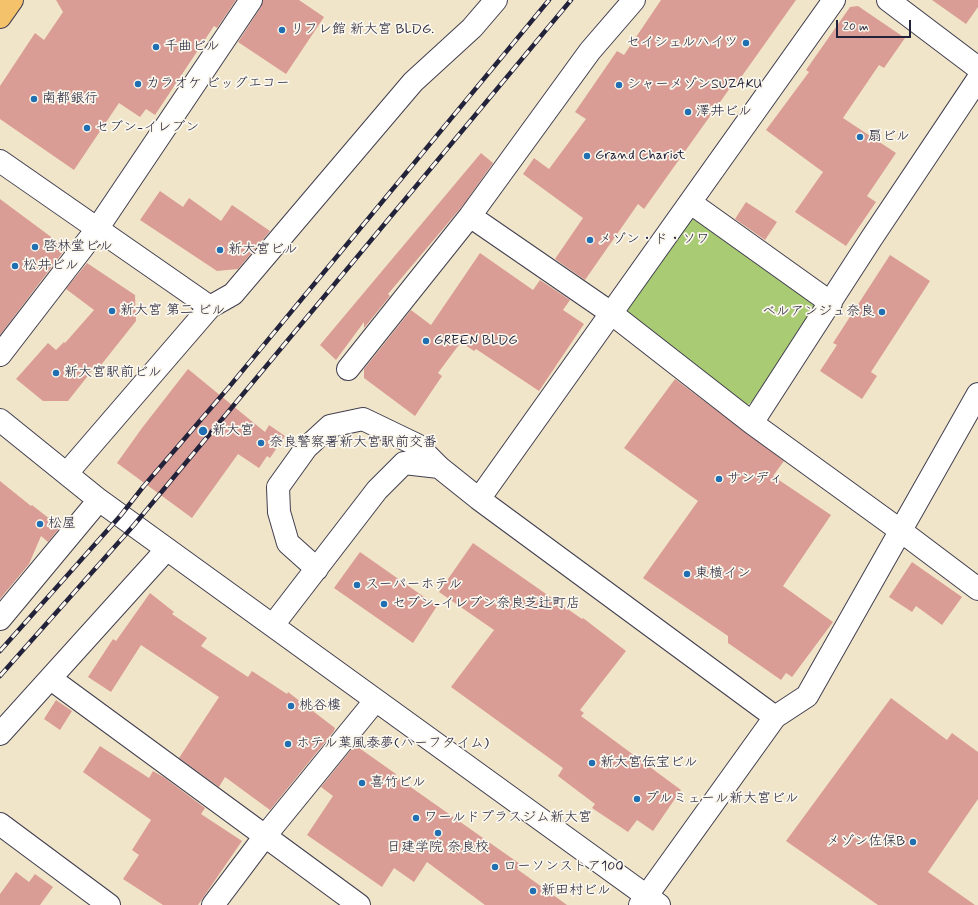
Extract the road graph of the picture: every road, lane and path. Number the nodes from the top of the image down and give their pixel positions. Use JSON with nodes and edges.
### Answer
{"nodes":[{"id":1,"x":12,"y":0,"type":"edge"},
{"id":2,"x":252,"y":0,"type":"edge"},
{"id":3,"x":496,"y":0,"type":"edge"},
{"id":4,"x":634,"y":0,"type":"edge"},
{"id":5,"x":834,"y":0,"type":"edge"},
{"id":6,"x":888,"y":0,"type":"edge"},
{"id":7,"x":0,"y":17,"type":"edge"},
{"id":8,"x":978,"y":68,"type":"edge"},
{"id":9,"x":978,"y":79,"type":"edge"},
{"id":10,"x":0,"y":162,"type":"edge"},
{"id":11,"x":690,"y":203,"type":"junction"},
{"id":12,"x":470,"y":216,"type":"junction"},
{"id":13,"x":97,"y":229,"type":"junction"},
{"id":14,"x":831,"y":303,"type":"junction"},
{"id":15,"x":210,"y":307,"type":"junction"},
{"id":16,"x":611,"y":312,"type":"junction"},
{"id":17,"x":0,"y":355,"type":"edge"},
{"id":18,"x":348,"y":369,"type":"dead end"},
{"id":19,"x":978,"y":394,"type":"edge"},
{"id":20,"x":0,"y":420,"type":"edge"},
{"id":21,"x":752,"y":423,"type":"junction"},
{"id":22,"x":439,"y":467,"type":"junction"},
{"id":23,"x":67,"y":473,"type":"junction"},
{"id":24,"x":479,"y":499,"type":"junction"},
{"id":25,"x":99,"y":500,"type":"junction"},
{"id":26,"x":901,"y":530,"type":"junction"},
{"id":27,"x":167,"y":549,"type":"junction"},
{"id":28,"x":317,"y":569,"type":"junction"},
{"id":29,"x":978,"y":589,"type":"edge"},
{"id":30,"x":0,"y":619,"type":"edge"},
{"id":31,"x":273,"y":625,"type":"junction"},
{"id":32,"x":51,"y":679,"type":"junction"},
{"id":33,"x":375,"y":701,"type":"junction"},
{"id":34,"x":775,"y":717,"type":"junction"},
{"id":35,"x":0,"y":734,"type":"edge"},
{"id":36,"x":0,"y":824,"type":"edge"},
{"id":37,"x":266,"y":836,"type":"junction"},
{"id":38,"x":648,"y":902,"type":"edge"},
{"id":39,"x":109,"y":905,"type":"edge"},
{"id":40,"x":213,"y":905,"type":"edge"},
{"id":41,"x":359,"y":905,"type":"edge"}],
"edges":[{"from":1,"to":7,"type":"highway"},
{"from":2,"to":13,"type":"street"},
{"from":3,"to":15,"type":"street"},
{"from":4,"to":12,"type":"street"},
{"from":5,"to":11,"type":"street"},
{"from":6,"to":8,"type":"street"},
{"from":9,"to":14,"type":"street"},
{"from":10,"to":13,"type":"street"},
{"from":11,"to":14,"type":"street"},
{"from":11,"to":16,"type":"street"},
{"from":12,"to":16,"type":"street"},
{"from":12,"to":18,"type":"street"},
{"from":13,"to":15,"type":"street"},
{"from":13,"to":17,"type":"street"},
{"from":14,"to":21,"type":"street"},
{"from":15,"to":23,"type":"street"},
{"from":16,"to":21,"type":"street"},
{"from":16,"to":24,"type":"street"},
{"from":19,"to":26,"type":"street"},
{"from":20,"to":23,"type":"street"},
{"from":21,"to":26,"type":"street"},
{"from":22,"to":24,"type":"street"},
{"from":22,"to":28,"type":"street"},
{"from":22,"to":28,"type":"street"},
{"from":23,"to":25,"type":"street"},
{"from":24,"to":34,"type":"street"},
{"from":25,"to":27,"type":"street"},
{"from":25,"to":30,"type":"street"},
{"from":26,"to":29,"type":"street"},
{"from":26,"to":34,"type":"street"},
{"from":27,"to":31,"type":"street"},
{"from":27,"to":32,"type":"street"},
{"from":28,"to":31,"type":"street"},
{"from":31,"to":33,"type":"street"},
{"from":32,"to":35,"type":"street"},
{"from":32,"to":37,"type":"street"},
{"from":33,"to":37,"type":"street"},
{"from":33,"to":38,"type":"street"},
{"from":34,"to":38,"type":"street"},
{"from":36,"to":39,"type":"street"},
{"from":37,"to":40,"type":"street"},
{"from":37,"to":41,"type":"street"}]}
